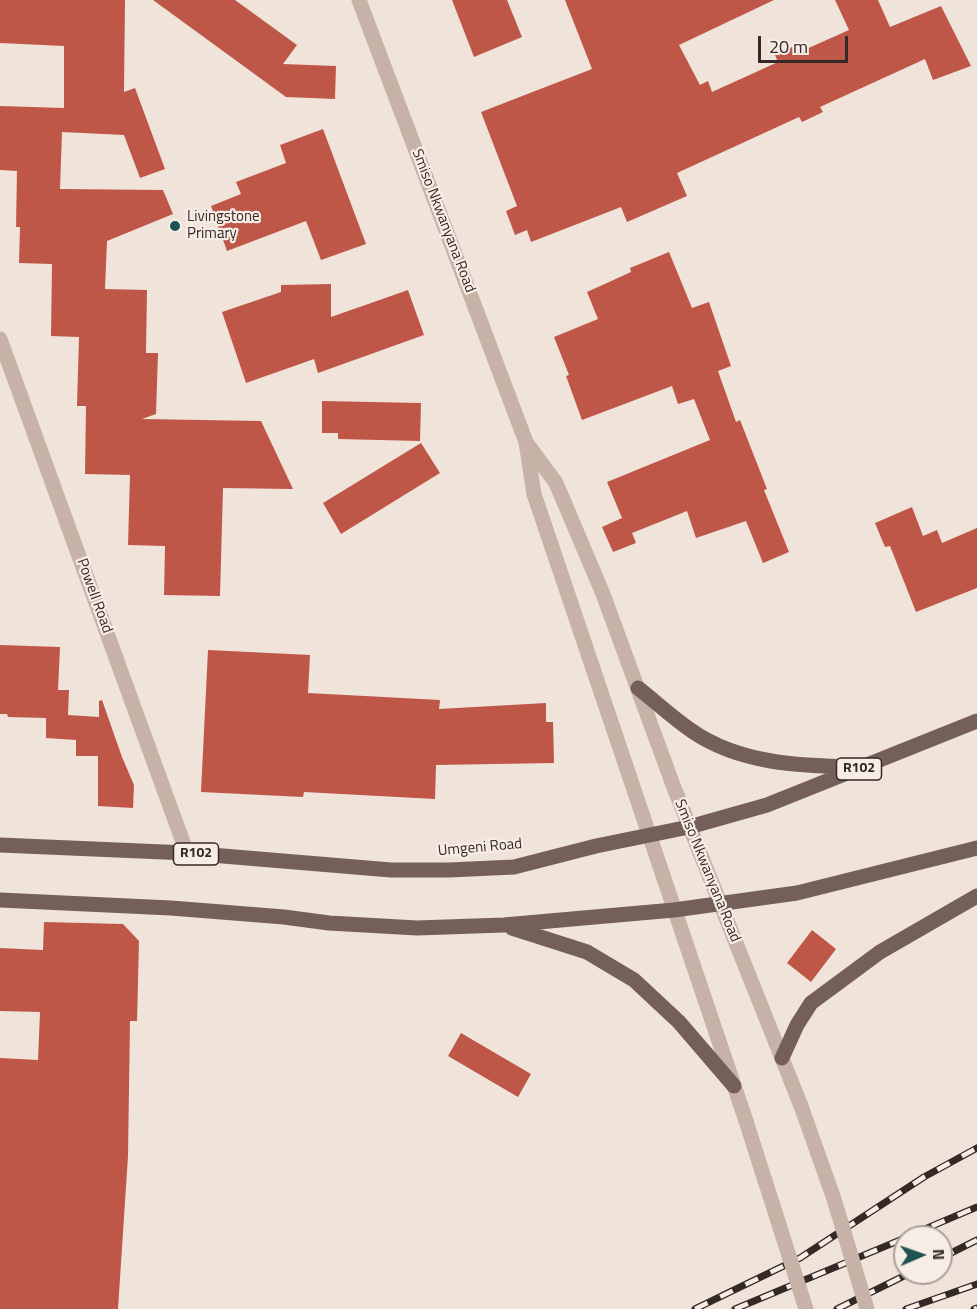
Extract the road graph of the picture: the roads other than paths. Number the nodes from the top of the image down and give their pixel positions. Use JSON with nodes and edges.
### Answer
{"nodes":[{"id":1,"x":359,"y":0,"type":"edge"},
{"id":2,"x":0,"y":339,"type":"edge"},
{"id":3,"x":526,"y":442,"type":"junction"},
{"id":4,"x":638,"y":688,"type":"junction"},
{"id":5,"x":977,"y":721,"type":"edge"},
{"id":6,"x":862,"y":768,"type":"junction"},
{"id":7,"x":689,"y":827,"type":"junction"},
{"id":8,"x":648,"y":836,"type":"junction"},
{"id":9,"x":0,"y":844,"type":"edge"},
{"id":10,"x":977,"y":848,"type":"edge"},
{"id":11,"x":187,"y":853,"type":"junction"},
{"id":12,"x":977,"y":896,"type":"edge"},
{"id":13,"x":0,"y":900,"type":"edge"},
{"id":14,"x":721,"y":904,"type":"junction"},
{"id":15,"x":674,"y":910,"type":"junction"},
{"id":16,"x":504,"y":925,"type":"junction"},
{"id":17,"x":783,"y":1058,"type":"junction"},
{"id":18,"x":734,"y":1086,"type":"junction"},
{"id":19,"x":806,"y":1309,"type":"edge"},
{"id":20,"x":867,"y":1309,"type":"edge"}],
"edges":[{"from":1,"to":3,"type":"street","name":"Smiso Nkwanyana Road"},
{"from":2,"to":11,"type":"street","name":"Powell Road"},
{"from":3,"to":4,"type":"street","name":"Smiso Nkwanyana Road"},
{"from":3,"to":8,"type":"street","name":"Smiso Nkwanyana Road"},
{"from":4,"to":6,"type":"main road"},
{"from":4,"to":7,"type":"street","name":"Smiso Nkwanyana Road"},
{"from":5,"to":6,"type":"main road","name":"Umgeni Road","number":"R102"},
{"from":6,"to":7,"type":"main road","name":"Umgeni Road","number":"R102"},
{"from":7,"to":8,"type":"main road","name":"Umgeni Road","number":"R102"},
{"from":7,"to":14,"type":"street","name":"Smiso Nkwanyana Road"},
{"from":8,"to":11,"type":"main road","name":"Umgeni Road","number":"R102"},
{"from":8,"to":15,"type":"street","name":"Smiso Nkwanyana Road"},
{"from":9,"to":11,"type":"main road","name":"Umgeni Road","number":"R102"},
{"from":10,"to":14,"type":"main road"},
{"from":12,"to":17,"type":"main road"},
{"from":13,"to":16,"type":"main road"},
{"from":14,"to":15,"type":"main road"},
{"from":14,"to":17,"type":"street","name":"Smiso Nkwanyana Road"},
{"from":15,"to":16,"type":"main road"},
{"from":15,"to":18,"type":"street","name":"Smiso Nkwanyana Road"},
{"from":16,"to":18,"type":"main road"},
{"from":17,"to":20,"type":"street","name":"Smiso Nkwanyana Road","bridge":true},
{"from":18,"to":19,"type":"street","name":"Smiso Nkwanyana Road","bridge":true}]}
